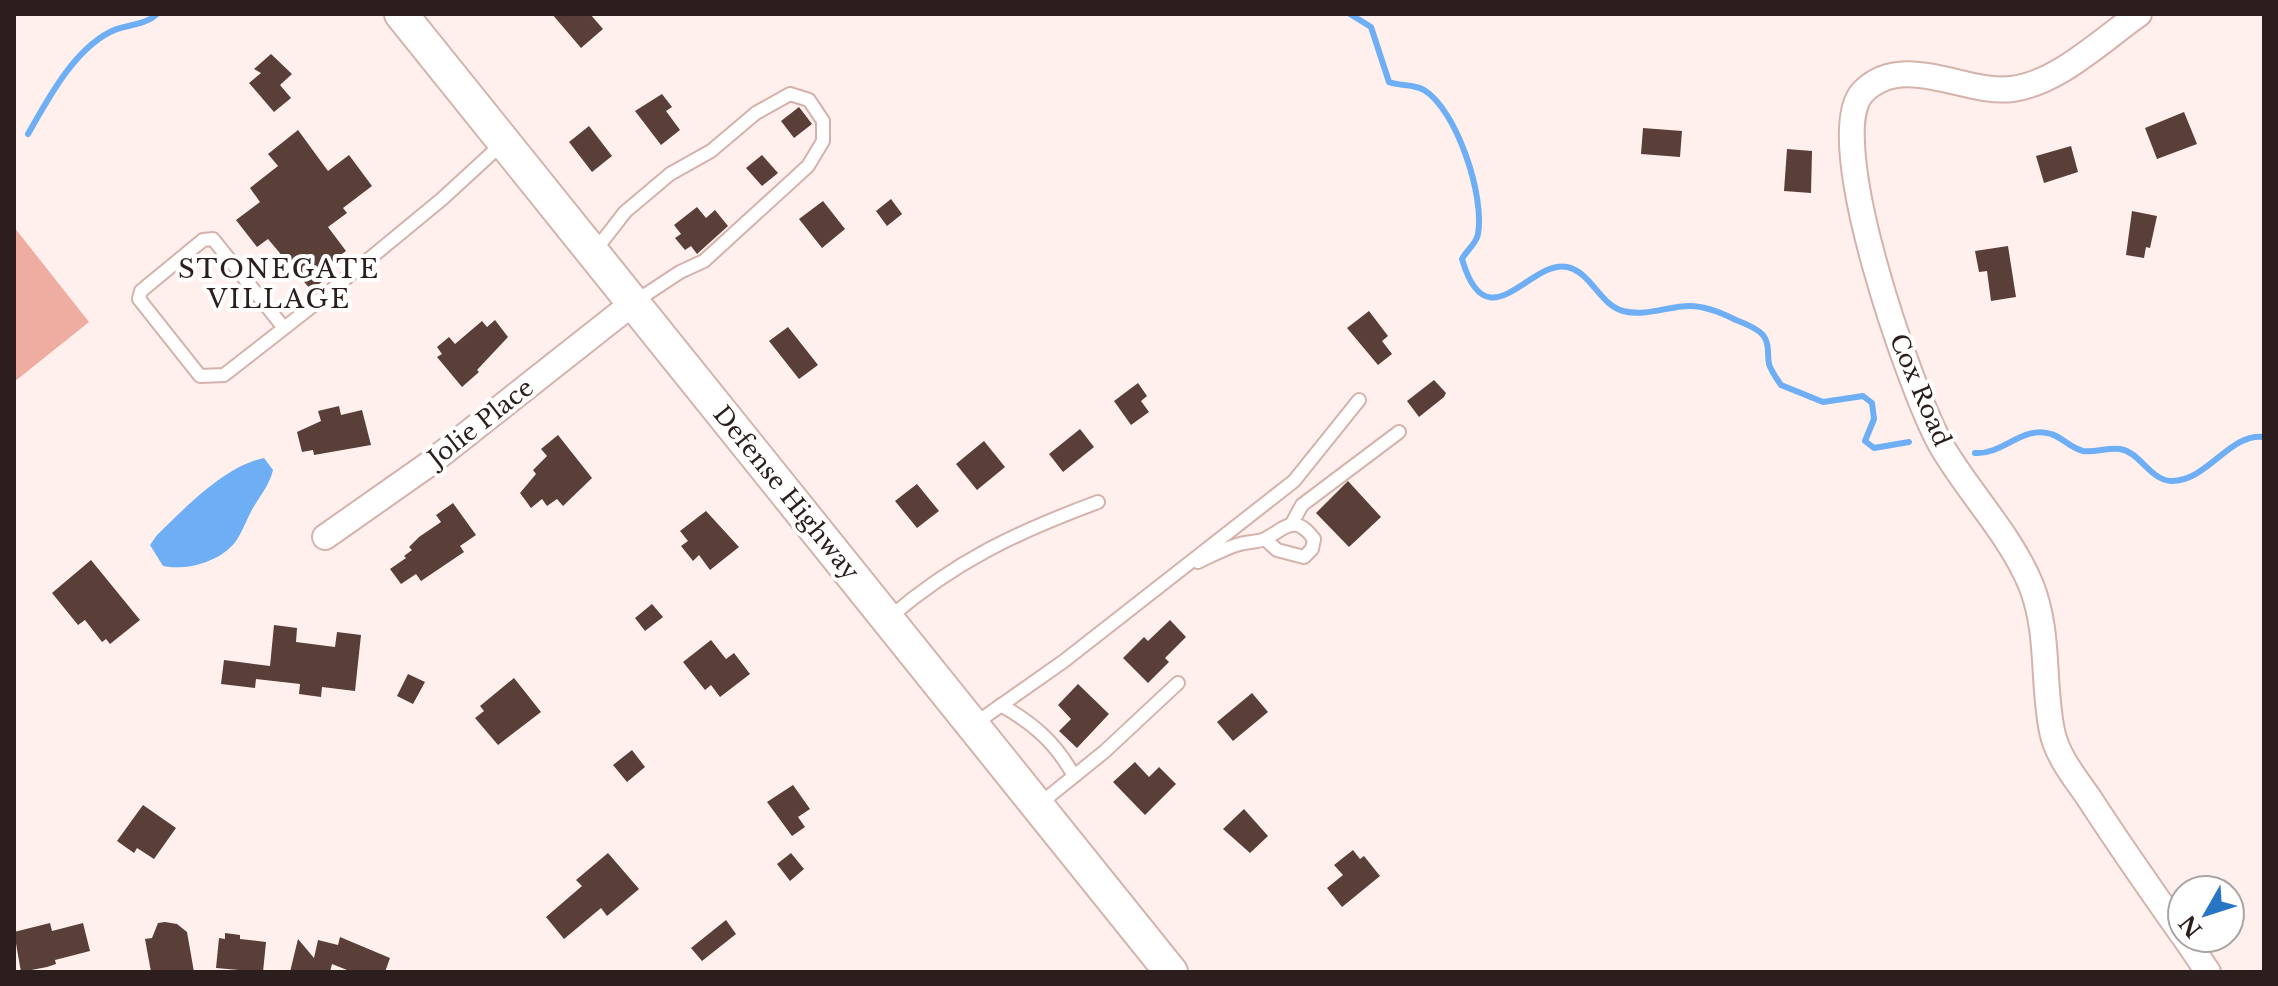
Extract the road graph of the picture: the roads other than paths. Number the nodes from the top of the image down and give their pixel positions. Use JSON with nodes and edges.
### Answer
{"nodes":[{"id":1,"x":401,"y":14,"type":"edge"},
{"id":2,"x":2139,"y":14,"type":"edge"},
{"id":3,"x":504,"y":142,"type":"junction"},
{"id":4,"x":593,"y":253,"type":"junction"},
{"id":5,"x":633,"y":303,"type":"junction"},
{"id":6,"x":284,"y":328,"type":"junction"},
{"id":7,"x":1359,"y":400,"type":"dead end"},
{"id":8,"x":1399,"y":432,"type":"dead end"},
{"id":9,"x":1098,"y":502,"type":"dead end"},
{"id":10,"x":1291,"y":525,"type":"junction"},
{"id":11,"x":325,"y":537,"type":"dead end"},
{"id":12,"x":1265,"y":539,"type":"junction"},
{"id":13,"x":1184,"y":569,"type":"junction"},
{"id":14,"x":888,"y":620,"type":"junction"},
{"id":15,"x":1178,"y":683,"type":"dead end"},
{"id":16,"x":1001,"y":705,"type":"junction"},
{"id":17,"x":973,"y":725,"type":"junction"},
{"id":18,"x":1074,"y":776,"type":"junction"},
{"id":19,"x":1037,"y":806,"type":"junction"},
{"id":20,"x":2166,"y":911,"type":"edge"},
{"id":21,"x":2196,"y":954,"type":"edge"},
{"id":22,"x":1171,"y":972,"type":"edge"},
{"id":23,"x":2208,"y":972,"type":"edge"}],
"edges":[{"from":1,"to":3,"type":"main road","name":"Defense Highway"},
{"from":2,"to":20,"type":"street","name":"Cox Road"},
{"from":3,"to":4,"type":"main road","name":"Defense Highway"},
{"from":3,"to":6,"type":"lane"},
{"from":4,"to":5,"type":"main road","name":"Defense Highway"},
{"from":4,"to":5,"type":"lane"},
{"from":5,"to":11,"type":"street","name":"Jolie Place"},
{"from":5,"to":14,"type":"main road","name":"Defense Highway"},
{"from":6,"to":6,"type":"lane"},
{"from":7,"to":13,"type":"lane"},
{"from":8,"to":10,"type":"lane"},
{"from":9,"to":14,"type":"lane"},
{"from":10,"to":12,"type":"lane"},
{"from":10,"to":12,"type":"lane"},
{"from":12,"to":13,"type":"lane"},
{"from":13,"to":16,"type":"lane"},
{"from":14,"to":17,"type":"main road","name":"Defense Highway"},
{"from":15,"to":18,"type":"lane"},
{"from":16,"to":17,"type":"lane"},
{"from":16,"to":18,"type":"lane"},
{"from":17,"to":19,"type":"main road","name":"Defense Highway"},
{"from":18,"to":19,"type":"lane"},
{"from":19,"to":22,"type":"main road","name":"Defense Highway"},
{"from":21,"to":23,"type":"street","name":"Cox Road"}]}
